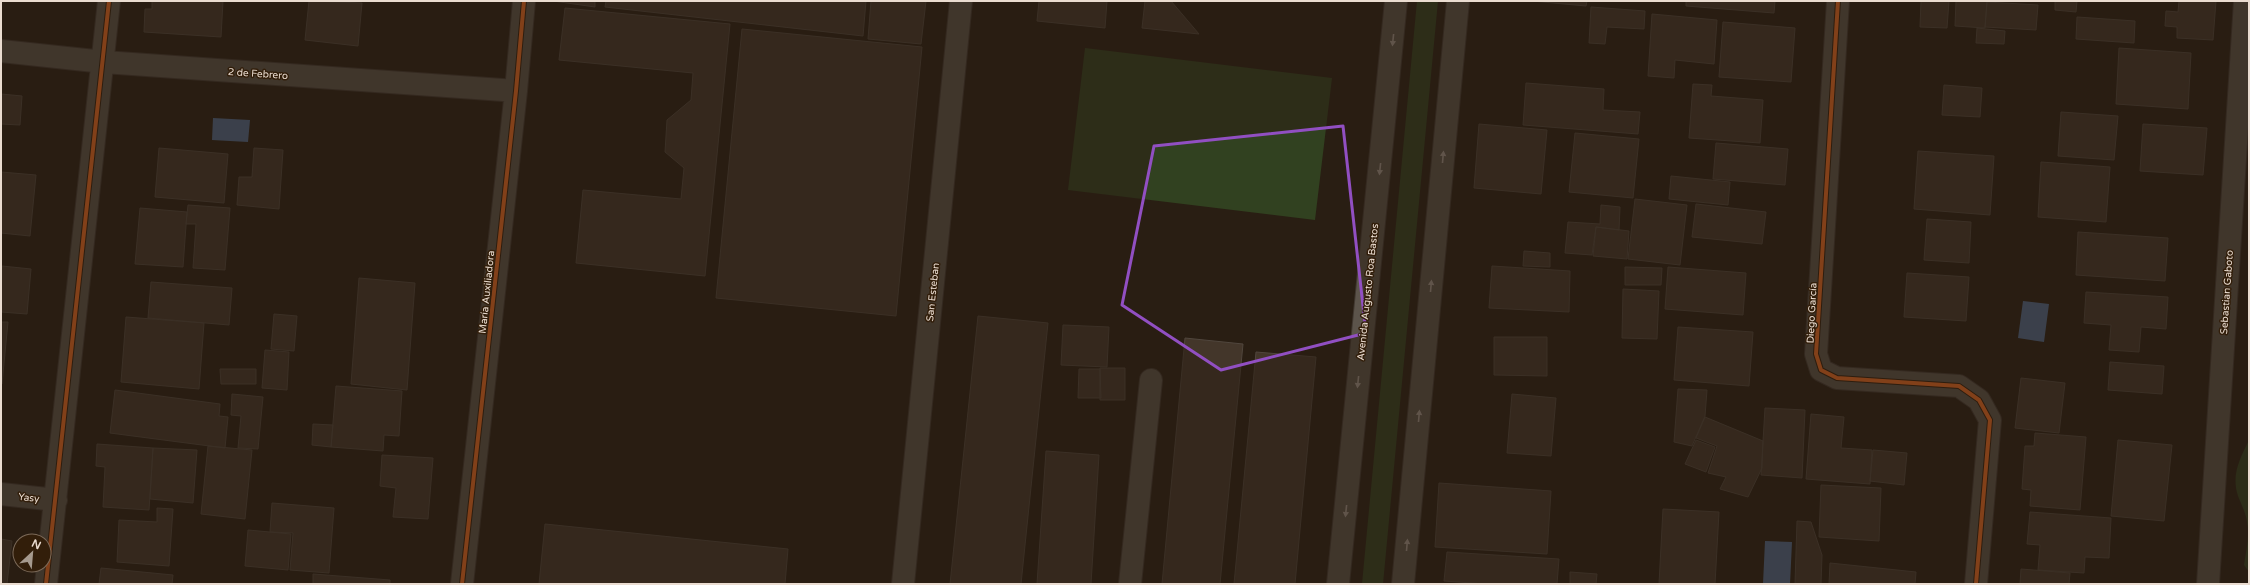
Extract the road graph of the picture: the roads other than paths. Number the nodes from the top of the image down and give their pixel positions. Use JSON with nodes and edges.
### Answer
{"nodes":[{"id":1,"x":109,"y":1,"type":"edge"},
{"id":2,"x":524,"y":1,"type":"edge"},
{"id":3,"x":961,"y":1,"type":"edge"},
{"id":4,"x":1396,"y":1,"type":"edge"},
{"id":5,"x":1458,"y":1,"type":"edge"},
{"id":6,"x":1838,"y":1,"type":"edge"},
{"id":7,"x":2245,"y":1,"type":"edge"},
{"id":8,"x":1,"y":51,"type":"edge"},
{"id":9,"x":104,"y":62,"type":"junction"},
{"id":10,"x":516,"y":91,"type":"junction"},
{"id":11,"x":1152,"y":380,"type":"dead end"},
{"id":12,"x":1,"y":494,"type":"edge"},
{"id":13,"x":56,"y":500,"type":"junction"},
{"id":14,"x":46,"y":584,"type":"edge"},
{"id":15,"x":462,"y":584,"type":"edge"},
{"id":16,"x":903,"y":584,"type":"edge"},
{"id":17,"x":1130,"y":584,"type":"edge"},
{"id":18,"x":1338,"y":584,"type":"edge"},
{"id":19,"x":1403,"y":584,"type":"edge"},
{"id":20,"x":1976,"y":584,"type":"edge"},
{"id":21,"x":2208,"y":584,"type":"edge"}],
"edges":[{"from":1,"to":9,"type":"street"},
{"from":2,"to":10,"type":"street","name":"María Auxiliadora"},
{"from":3,"to":16,"type":"street","name":"San Esteban"},
{"from":4,"to":18,"type":"street","name":"Avenida Augusto Roa Bastos","one_way":true},
{"from":19,"to":5,"type":"street","one_way":true},
{"from":6,"to":20,"type":"street","name":"Diego García"},
{"from":7,"to":21,"type":"street","name":"Sebastian Gaboto"},
{"from":8,"to":9,"type":"street","name":"2 de Febrero"},
{"from":9,"to":10,"type":"street","name":"2 de Febrero"},
{"from":9,"to":13,"type":"street"},
{"from":10,"to":15,"type":"street","name":"María Auxiliadora"},
{"from":11,"to":17,"type":"street"},
{"from":12,"to":13,"type":"street","name":"Yasy"},
{"from":13,"to":14,"type":"street"}]}
